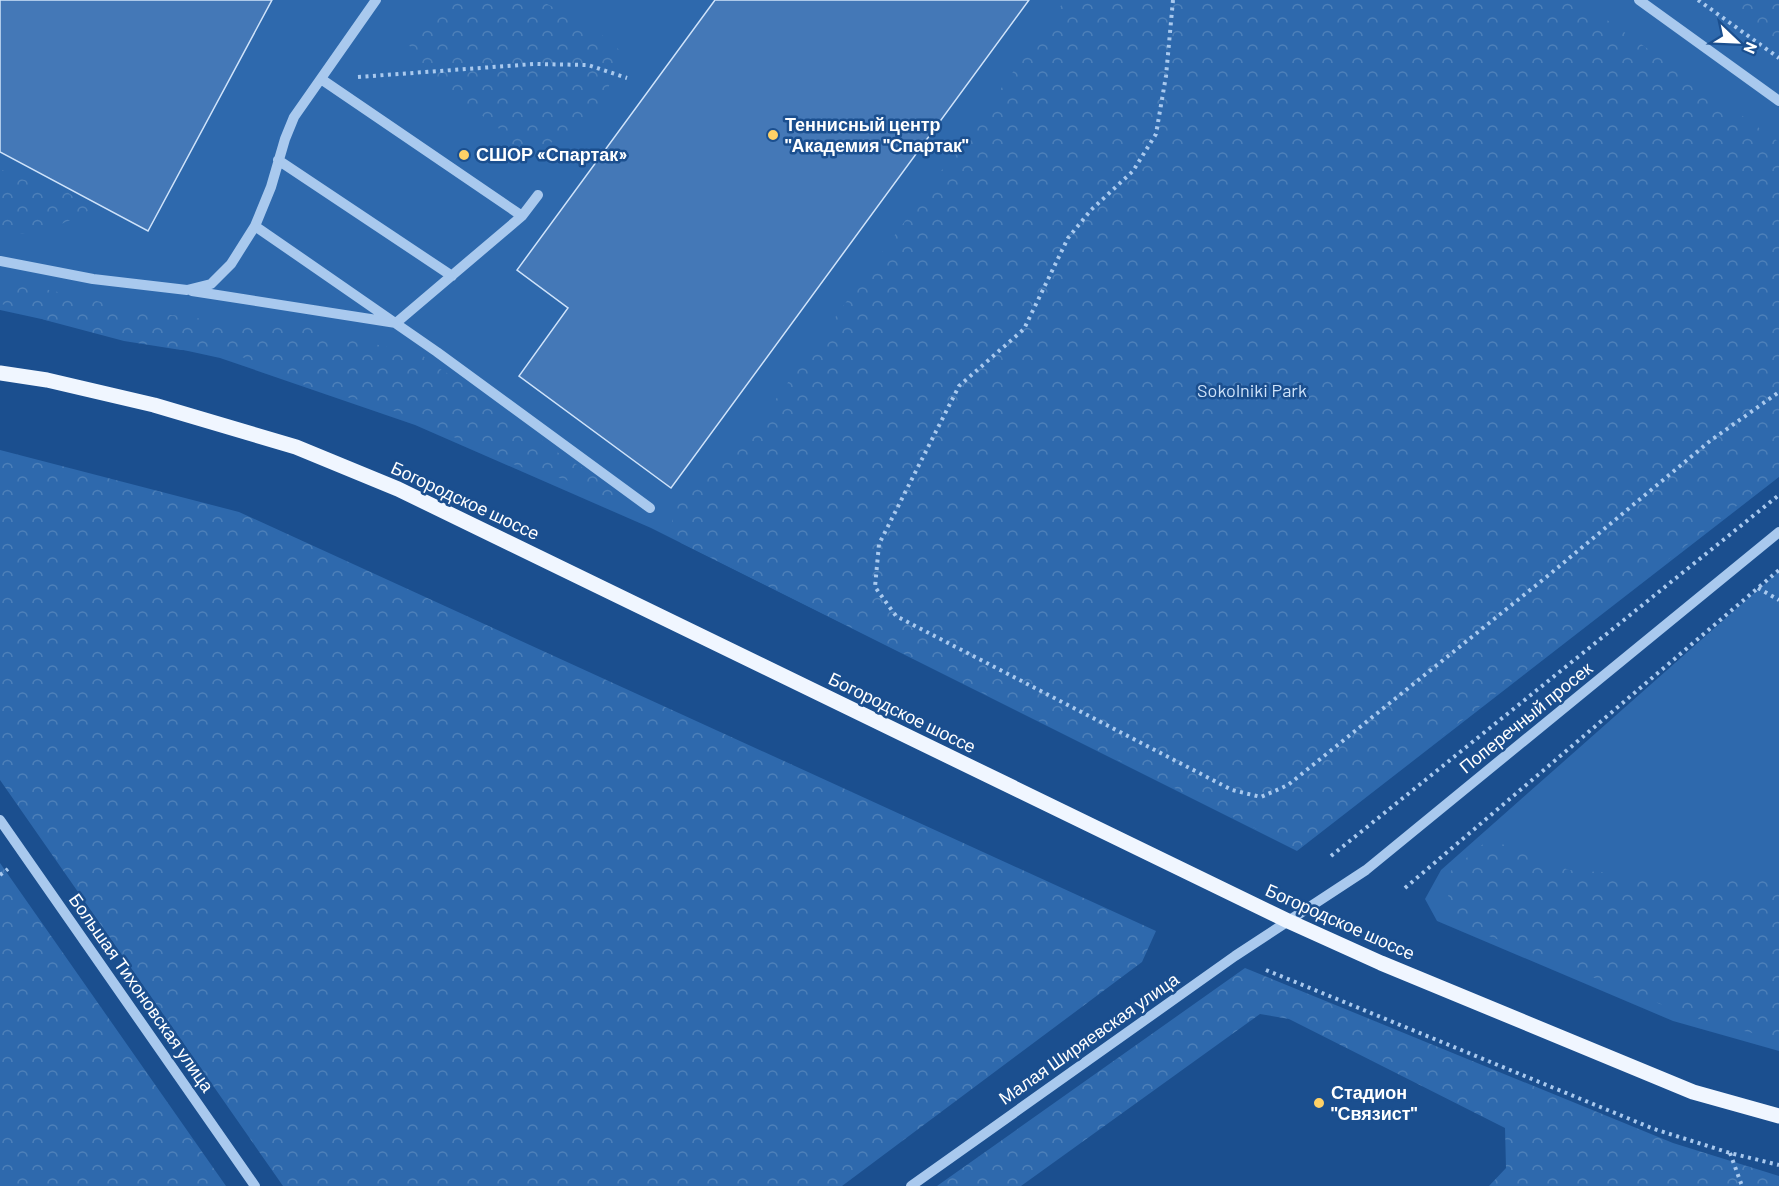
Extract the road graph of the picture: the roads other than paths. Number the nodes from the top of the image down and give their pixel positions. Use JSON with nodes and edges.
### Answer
{"nodes":[{"id":1,"x":376,"y":0,"type":"edge"},
{"id":2,"x":1639,"y":0,"type":"edge"},
{"id":3,"x":321,"y":79,"type":"junction"},
{"id":4,"x":1779,"y":101,"type":"edge"},
{"id":5,"x":278,"y":160,"type":"junction"},
{"id":6,"x":538,"y":195,"type":"dead end"},
{"id":7,"x":522,"y":216,"type":"junction"},
{"id":8,"x":255,"y":226,"type":"junction"},
{"id":9,"x":0,"y":261,"type":"edge"},
{"id":10,"x":452,"y":276,"type":"junction"},
{"id":11,"x":187,"y":290,"type":"junction"},
{"id":12,"x":396,"y":323,"type":"junction"},
{"id":13,"x":0,"y":373,"type":"edge"},
{"id":14,"x":650,"y":508,"type":"dead end"},
{"id":15,"x":1779,"y":532,"type":"edge"},
{"id":16,"x":0,"y":820,"type":"edge"},
{"id":17,"x":1288,"y":921,"type":"junction"},
{"id":18,"x":1779,"y":1116,"type":"edge"},
{"id":19,"x":255,"y":1186,"type":"edge"},
{"id":20,"x":911,"y":1186,"type":"edge"}],
"edges":[{"from":1,"to":3,"type":"street"},
{"from":2,"to":4,"type":"street"},
{"from":3,"to":5,"type":"street"},
{"from":3,"to":7,"type":"street"},
{"from":5,"to":8,"type":"street"},
{"from":5,"to":10,"type":"street"},
{"from":6,"to":7,"type":"street"},
{"from":7,"to":10,"type":"street"},
{"from":8,"to":11,"type":"street"},
{"from":8,"to":12,"type":"street"},
{"from":9,"to":11,"type":"street"},
{"from":10,"to":12,"type":"street"},
{"from":11,"to":12,"type":"street"},
{"from":12,"to":14,"type":"street"},
{"from":13,"to":17,"type":"main road","name":"Богородское шоссе"},
{"from":15,"to":17,"type":"street","name":"Поперечный просек"},
{"from":16,"to":19,"type":"street","name":"Большая Тихоновская улица"},
{"from":17,"to":18,"type":"main road","name":"Богородское шоссе"},
{"from":17,"to":20,"type":"street","name":"Малая Ширяевская улица"}]}
